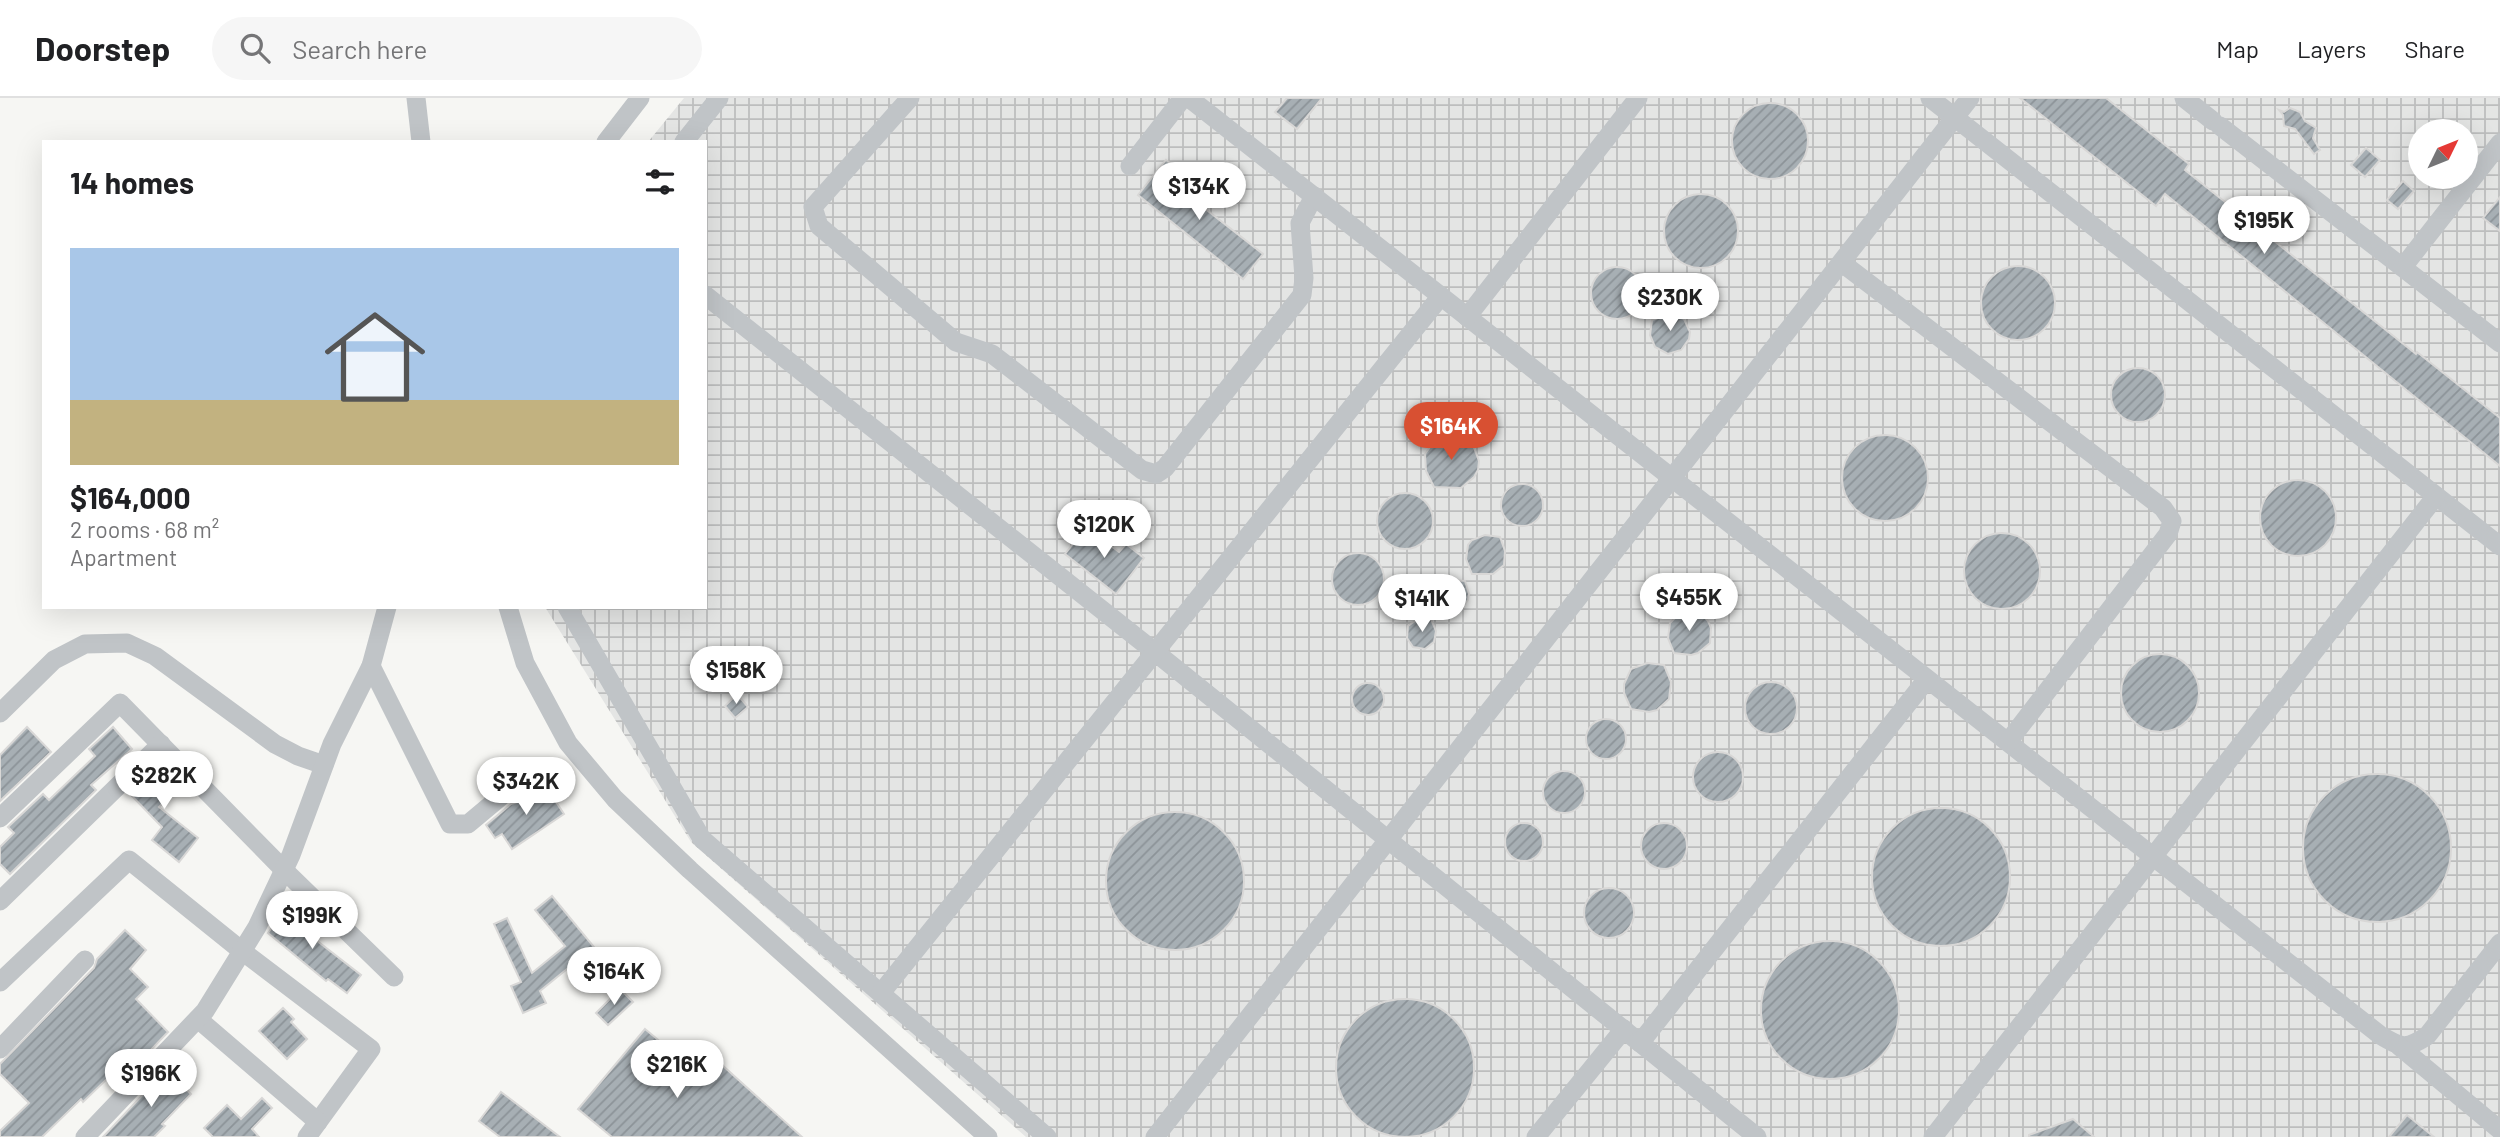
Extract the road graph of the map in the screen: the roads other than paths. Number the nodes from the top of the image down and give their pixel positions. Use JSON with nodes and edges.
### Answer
{"nodes":[{"id":1,"x":416,"y":98,"type":"edge"},
{"id":2,"x":640,"y":98,"type":"edge"},
{"id":3,"x":719,"y":98,"type":"edge"},
{"id":4,"x":910,"y":98,"type":"edge"},
{"id":5,"x":1183,"y":98,"type":"edge"},
{"id":6,"x":1189,"y":98,"type":"edge"},
{"id":7,"x":1637,"y":98,"type":"edge"},
{"id":8,"x":1930,"y":98,"type":"edge"},
{"id":9,"x":1970,"y":98,"type":"edge"},
{"id":10,"x":2184,"y":98,"type":"edge"},
{"id":11,"x":1956,"y":118,"type":"junction"},
{"id":12,"x":421,"y":140,"type":"edge"},
{"id":13,"x":608,"y":140,"type":"edge"},
{"id":14,"x":686,"y":140,"type":"edge"},
{"id":15,"x":2500,"y":143,"type":"edge"},
{"id":16,"x":1130,"y":166,"type":"dead end"},
{"id":17,"x":1314,"y":196,"type":"junction"},
{"id":18,"x":1842,"y":263,"type":"junction"},
{"id":19,"x":2403,"y":267,"type":"junction"},
{"id":20,"x":1441,"y":296,"type":"junction"},
{"id":21,"x":707,"y":297,"type":"edge"},
{"id":22,"x":1467,"y":317,"type":"junction"},
{"id":23,"x":2500,"y":343,"type":"edge"},
{"id":24,"x":1672,"y":478,"type":"junction"},
{"id":25,"x":2436,"y":496,"type":"junction"},
{"id":26,"x":2500,"y":546,"type":"edge"},
{"id":27,"x":386,"y":609,"type":"edge"},
{"id":28,"x":509,"y":609,"type":"edge"},
{"id":29,"x":568,"y":609,"type":"edge"},
{"id":30,"x":1155,"y":652,"type":"junction"},
{"id":31,"x":371,"y":666,"type":"junction"},
{"id":32,"x":1927,"y":679,"type":"junction"},
{"id":33,"x":0,"y":713,"type":"edge"},
{"id":34,"x":2008,"y":742,"type":"junction"},
{"id":35,"x":161,"y":744,"type":"junction"},
{"id":36,"x":324,"y":765,"type":"junction"},
{"id":37,"x":529,"y":787,"type":"dead end"},
{"id":38,"x":0,"y":818,"type":"edge"},
{"id":39,"x":1388,"y":840,"type":"junction"},
{"id":40,"x":2153,"y":857,"type":"junction"},
{"id":41,"x":284,"y":870,"type":"junction"},
{"id":42,"x":0,"y":901,"type":"edge"},
{"id":43,"x":2500,"y":943,"type":"edge"},
{"id":44,"x":242,"y":951,"type":"junction"},
{"id":45,"x":85,"y":960,"type":"dead end"},
{"id":46,"x":394,"y":977,"type":"dead end"},
{"id":47,"x":0,"y":982,"type":"edge"},
{"id":48,"x":881,"y":993,"type":"junction"},
{"id":49,"x":198,"y":1019,"type":"junction"},
{"id":50,"x":1624,"y":1030,"type":"junction"},
{"id":51,"x":1640,"y":1042,"type":"junction"},
{"id":52,"x":2399,"y":1046,"type":"junction"},
{"id":53,"x":0,"y":1049,"type":"edge"},
{"id":54,"x":313,"y":1129,"type":"edge"},
{"id":55,"x":2500,"y":1130,"type":"edge"},
{"id":56,"x":85,"y":1137,"type":"edge"},
{"id":57,"x":988,"y":1137,"type":"edge"},
{"id":58,"x":1046,"y":1137,"type":"edge"},
{"id":59,"x":1155,"y":1137,"type":"edge"},
{"id":60,"x":1536,"y":1137,"type":"edge"},
{"id":61,"x":1757,"y":1137,"type":"edge"},
{"id":62,"x":1933,"y":1137,"type":"edge"}],
"edges":[{"from":1,"to":12,"type":"street"},
{"from":2,"to":13,"type":"street"},
{"from":3,"to":14,"type":"street"},
{"from":4,"to":17,"type":"street"},
{"from":5,"to":16,"type":"street"},
{"from":6,"to":17,"type":"street"},
{"from":7,"to":22,"type":"street"},
{"from":8,"to":11,"type":"street"},
{"from":9,"to":11,"type":"street"},
{"from":10,"to":19,"type":"street"},
{"from":11,"to":18,"type":"street"},
{"from":11,"to":25,"type":"street"},
{"from":15,"to":19,"type":"street"},
{"from":17,"to":20,"type":"street"},
{"from":18,"to":24,"type":"street"},
{"from":18,"to":34,"type":"street"},
{"from":19,"to":23,"type":"street"},
{"from":20,"to":22,"type":"street"},
{"from":20,"to":30,"type":"street"},
{"from":21,"to":30,"type":"street"},
{"from":22,"to":24,"type":"street"},
{"from":24,"to":32,"type":"street"},
{"from":24,"to":39,"type":"street"},
{"from":25,"to":26,"type":"street"},
{"from":25,"to":40,"type":"street"},
{"from":27,"to":31,"type":"street"},
{"from":28,"to":57,"type":"street"},
{"from":29,"to":48,"type":"street"},
{"from":30,"to":39,"type":"street"},
{"from":30,"to":48,"type":"street"},
{"from":31,"to":36,"type":"street"},
{"from":31,"to":37,"type":"street"},
{"from":32,"to":34,"type":"street"},
{"from":32,"to":51,"type":"street"},
{"from":33,"to":36,"type":"street"},
{"from":34,"to":40,"type":"street"},
{"from":35,"to":38,"type":"street"},
{"from":35,"to":41,"type":"street"},
{"from":35,"to":42,"type":"street"},
{"from":36,"to":41,"type":"street"},
{"from":39,"to":50,"type":"street"},
{"from":39,"to":59,"type":"street"},
{"from":40,"to":52,"type":"street"},
{"from":40,"to":62,"type":"street"},
{"from":41,"to":44,"type":"street"},
{"from":41,"to":46,"type":"street"},
{"from":43,"to":52,"type":"street"},
{"from":44,"to":47,"type":"street"},
{"from":44,"to":49,"type":"street"},
{"from":44,"to":54,"type":"street"},
{"from":45,"to":53,"type":"street"},
{"from":48,"to":58,"type":"street"},
{"from":49,"to":54,"type":"street"},
{"from":49,"to":56,"type":"street"},
{"from":50,"to":51,"type":"street"},
{"from":50,"to":60,"type":"street"},
{"from":51,"to":61,"type":"street"},
{"from":52,"to":55,"type":"street"}]}
